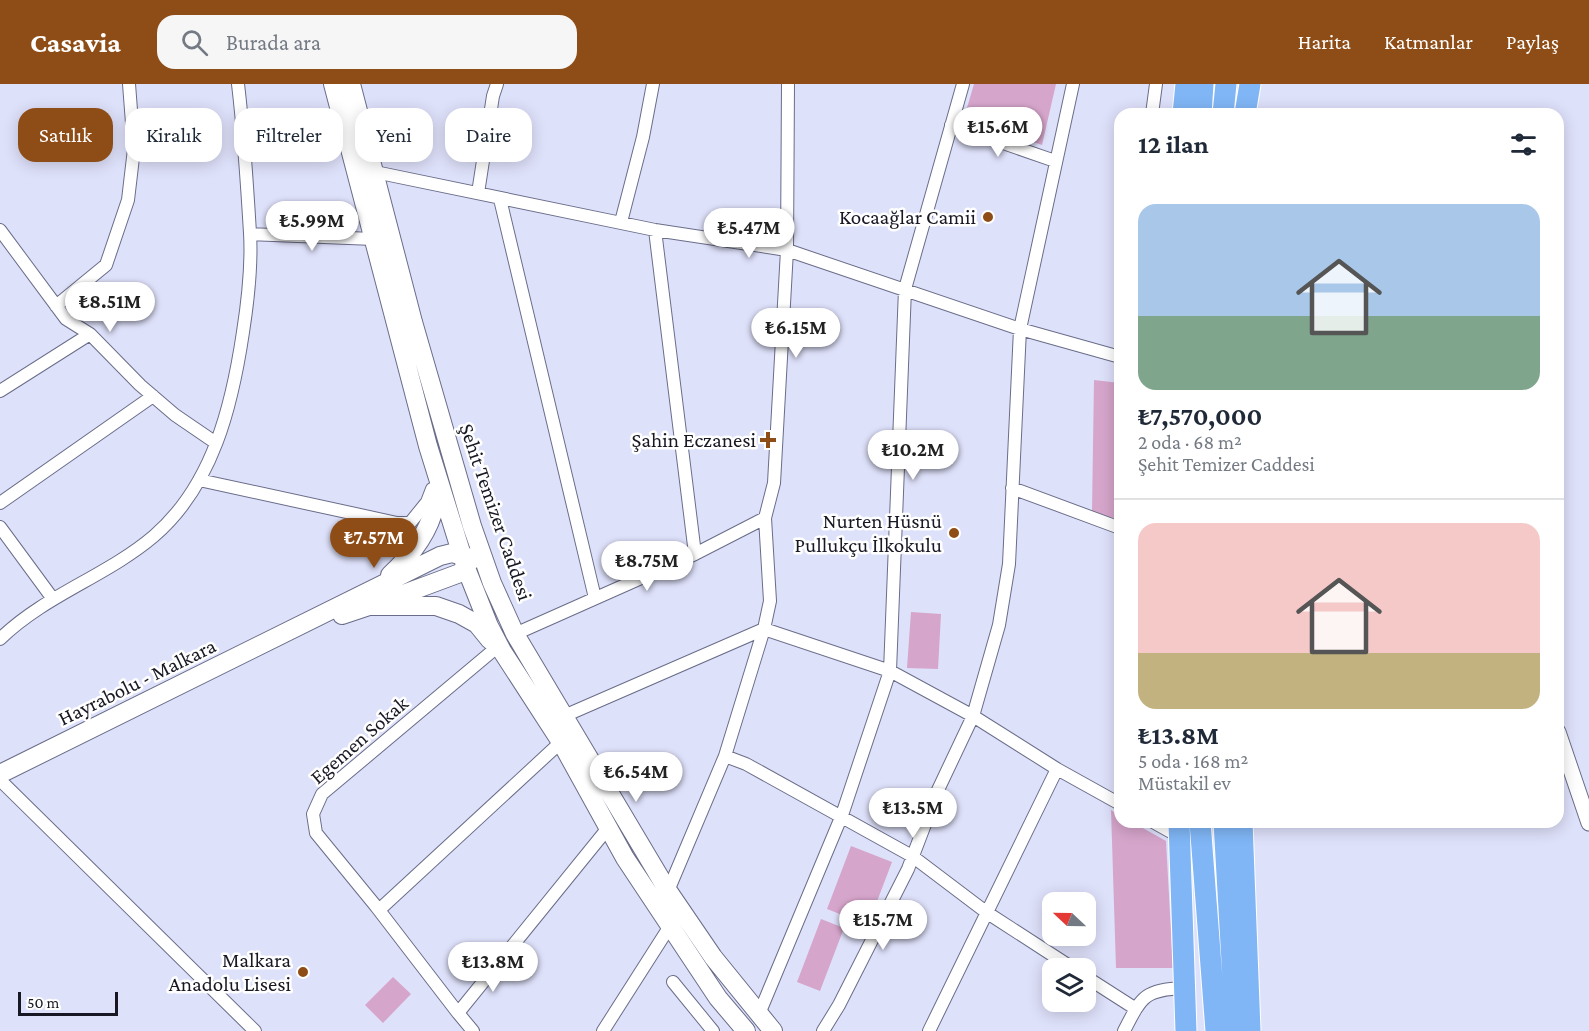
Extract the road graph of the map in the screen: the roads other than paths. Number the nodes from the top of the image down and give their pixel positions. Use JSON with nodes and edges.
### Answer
{"nodes":[{"id":1,"x":129,"y":84,"type":"edge"},
{"id":2,"x":237,"y":84,"type":"edge"},
{"id":3,"x":333,"y":84,"type":"edge"},
{"id":4,"x":351,"y":84,"type":"edge"},
{"id":5,"x":497,"y":84,"type":"edge"},
{"id":6,"x":653,"y":84,"type":"edge"},
{"id":7,"x":788,"y":84,"type":"edge"},
{"id":8,"x":963,"y":84,"type":"edge"},
{"id":9,"x":1073,"y":84,"type":"edge"},
{"id":10,"x":1156,"y":84,"type":"edge"},
{"id":11,"x":1176,"y":84,"type":"edge"},
{"id":12,"x":1186,"y":84,"type":"edge"},
{"id":13,"x":1203,"y":84,"type":"edge"},
{"id":14,"x":1226,"y":84,"type":"edge"},
{"id":15,"x":1243,"y":84,"type":"edge"},
{"id":16,"x":1250,"y":84,"type":"edge"},
{"id":17,"x":1153,"y":108,"type":"edge"},
{"id":18,"x":1175,"y":108,"type":"edge"},
{"id":19,"x":1184,"y":108,"type":"edge"},
{"id":20,"x":1201,"y":108,"type":"edge"},
{"id":21,"x":1224,"y":108,"type":"edge"},
{"id":22,"x":1243,"y":108,"type":"edge"},
{"id":23,"x":1244,"y":108,"type":"edge"},
{"id":24,"x":951,"y":125,"type":"junction"},
{"id":25,"x":1054,"y":161,"type":"junction"},
{"id":26,"x":375,"y":172,"type":"junction"},
{"id":27,"x":478,"y":193,"type":"junction"},
{"id":28,"x":500,"y":199,"type":"junction"},
{"id":29,"x":621,"y":222,"type":"junction"},
{"id":30,"x":0,"y":230,"type":"edge"},
{"id":31,"x":655,"y":230,"type":"junction"},
{"id":32,"x":250,"y":234,"type":"junction"},
{"id":33,"x":374,"y":239,"type":"junction"},
{"id":34,"x":787,"y":250,"type":"junction"},
{"id":35,"x":905,"y":289,"type":"junction"},
{"id":36,"x":56,"y":306,"type":"junction"},
{"id":37,"x":1020,"y":329,"type":"junction"},
{"id":38,"x":90,"y":334,"type":"junction"},
{"id":39,"x":1114,"y":355,"type":"edge"},
{"id":40,"x":0,"y":391,"type":"edge"},
{"id":41,"x":153,"y":396,"type":"junction"},
{"id":42,"x":216,"y":443,"type":"junction"},
{"id":43,"x":437,"y":475,"type":"junction"},
{"id":44,"x":199,"y":480,"type":"junction"},
{"id":45,"x":1012,"y":488,"type":"junction"},
{"id":46,"x":0,"y":503,"type":"edge"},
{"id":47,"x":765,"y":518,"type":"junction"},
{"id":48,"x":0,"y":526,"type":"edge"},
{"id":49,"x":472,"y":526,"type":"junction"},
{"id":50,"x":1114,"y":526,"type":"edge"},
{"id":51,"x":695,"y":554,"type":"junction"},
{"id":52,"x":467,"y":560,"type":"junction"},
{"id":53,"x":492,"y":583,"type":"junction"},
{"id":54,"x":596,"y":598,"type":"junction"},
{"id":55,"x":53,"y":599,"type":"junction"},
{"id":56,"x":368,"y":599,"type":"junction"},
{"id":57,"x":764,"y":629,"type":"junction"},
{"id":58,"x":514,"y":634,"type":"junction"},
{"id":59,"x":0,"y":639,"type":"edge"},
{"id":60,"x":499,"y":650,"type":"junction"},
{"id":61,"x":890,"y":671,"type":"junction"},
{"id":62,"x":564,"y":716,"type":"junction"},
{"id":63,"x":973,"y":716,"type":"junction"},
{"id":64,"x":561,"y":742,"type":"junction"},
{"id":65,"x":1564,"y":750,"type":"edge"},
{"id":66,"x":725,"y":756,"type":"junction"},
{"id":67,"x":1057,"y":769,"type":"junction"},
{"id":68,"x":0,"y":774,"type":"edge"},
{"id":69,"x":0,"y":780,"type":"edge"},
{"id":70,"x":1114,"y":801,"type":"edge"},
{"id":71,"x":842,"y":815,"type":"junction"},
{"id":72,"x":1589,"y":823,"type":"edge"},
{"id":73,"x":608,"y":828,"type":"junction"},
{"id":74,"x":1200,"y":828,"type":"edge"},
{"id":75,"x":1224,"y":828,"type":"edge"},
{"id":76,"x":1242,"y":828,"type":"edge"},
{"id":77,"x":1180,"y":830,"type":"edge"},
{"id":78,"x":912,"y":856,"type":"junction"},
{"id":79,"x":668,"y":891,"type":"junction"},
{"id":80,"x":375,"y":905,"type":"junction"},
{"id":81,"x":986,"y":912,"type":"junction"},
{"id":82,"x":670,"y":926,"type":"junction"},
{"id":83,"x":1057,"y":958,"type":"edge"},
{"id":84,"x":673,"y":982,"type":"dead end"},
{"id":85,"x":1096,"y":983,"type":"edge"},
{"id":86,"x":1184,"y":988,"type":"junction"},
{"id":87,"x":1136,"y":1009,"type":"junction"},
{"id":88,"x":458,"y":1013,"type":"junction"},
{"id":89,"x":759,"y":1014,"type":"junction"},
{"id":90,"x":255,"y":1031,"type":"edge"},
{"id":91,"x":473,"y":1031,"type":"edge"},
{"id":92,"x":603,"y":1031,"type":"edge"},
{"id":93,"x":713,"y":1031,"type":"edge"},
{"id":94,"x":746,"y":1031,"type":"edge"},
{"id":95,"x":773,"y":1031,"type":"edge"},
{"id":96,"x":823,"y":1031,"type":"edge"},
{"id":97,"x":929,"y":1031,"type":"edge"},
{"id":98,"x":1124,"y":1031,"type":"edge"},
{"id":99,"x":1186,"y":1031,"type":"edge"},
{"id":100,"x":1216,"y":1031,"type":"edge"},
{"id":101,"x":1236,"y":1031,"type":"edge"},
{"id":102,"x":1250,"y":1031,"type":"edge"}],
"edges":[{"from":1,"to":36,"type":"street"},
{"from":2,"to":32,"type":"street"},
{"from":3,"to":33,"type":"main road","name":"Şehit Temizer Caddesi"},
{"from":4,"to":26,"type":"main road","name":"Şehit Temizer Caddesi"},
{"from":5,"to":27,"type":"street"},
{"from":6,"to":29,"type":"street"},
{"from":7,"to":34,"type":"street"},
{"from":8,"to":24,"type":"street"},
{"from":9,"to":25,"type":"street"},
{"from":10,"to":17,"type":"street"},
{"from":11,"to":18,"type":"highway"},
{"from":12,"to":19,"type":"highway"},
{"from":13,"to":20,"type":"highway"},
{"from":14,"to":21,"type":"highway"},
{"from":15,"to":22,"type":"highway"},
{"from":16,"to":23,"type":"highway"},
{"from":24,"to":25,"type":"street"},
{"from":24,"to":35,"type":"street"},
{"from":25,"to":37,"type":"street"},
{"from":26,"to":27,"type":"street"},
{"from":26,"to":49,"type":"main road","name":"Şehit Temizer Caddesi"},
{"from":27,"to":28,"type":"street"},
{"from":28,"to":29,"type":"street"},
{"from":28,"to":54,"type":"street"},
{"from":29,"to":31,"type":"street"},
{"from":30,"to":36,"type":"street"},
{"from":31,"to":34,"type":"street"},
{"from":31,"to":51,"type":"street"},
{"from":32,"to":33,"type":"street"},
{"from":32,"to":42,"type":"street"},
{"from":33,"to":43,"type":"main road","name":"Şehit Temizer Caddesi"},
{"from":34,"to":35,"type":"street"},
{"from":34,"to":47,"type":"street"},
{"from":35,"to":37,"type":"street"},
{"from":35,"to":61,"type":"street"},
{"from":36,"to":38,"type":"street"},
{"from":37,"to":39,"type":"street"},
{"from":37,"to":45,"type":"street"},
{"from":38,"to":40,"type":"street"},
{"from":38,"to":41,"type":"street"},
{"from":41,"to":42,"type":"street"},
{"from":41,"to":46,"type":"street"},
{"from":42,"to":44,"type":"street"},
{"from":43,"to":44,"type":"street"},
{"from":43,"to":52,"type":"main road","name":"Şehit Temizer Caddesi"},
{"from":43,"to":56,"type":"main road"},
{"from":44,"to":55,"type":"street"},
{"from":45,"to":50,"type":"street"},
{"from":45,"to":63,"type":"street"},
{"from":47,"to":51,"type":"street"},
{"from":47,"to":57,"type":"street"},
{"from":48,"to":55,"type":"street"},
{"from":49,"to":52,"type":"main road"},
{"from":49,"to":53,"type":"main road","name":"Şehit Temizer Caddesi"},
{"from":51,"to":54,"type":"street"},
{"from":52,"to":53,"type":"main road"},
{"from":52,"to":56,"type":"main road","name":"Hayrabolu - Malkara"},
{"from":52,"to":60,"type":"main road","name":"Şehit Temizer Caddesi"},
{"from":53,"to":58,"type":"main road","name":"Şehit Temizer Caddesi"},
{"from":54,"to":58,"type":"street"},
{"from":55,"to":59,"type":"street"},
{"from":56,"to":60,"type":"main road"},
{"from":56,"to":68,"type":"main road","name":"Hayrabolu - Malkara"},
{"from":57,"to":61,"type":"street"},
{"from":57,"to":62,"type":"street"},
{"from":57,"to":66,"type":"street"},
{"from":58,"to":62,"type":"main road","name":"Şehit Temizer Caddesi"},
{"from":60,"to":64,"type":"main road","name":"Şehit Temizer Caddesi"},
{"from":60,"to":80,"type":"street","name":"Egemen Sokak"},
{"from":61,"to":63,"type":"street"},
{"from":61,"to":71,"type":"street"},
{"from":62,"to":79,"type":"main road","name":"Şehit Temizer Caddesi"},
{"from":63,"to":67,"type":"street"},
{"from":63,"to":78,"type":"street"},
{"from":64,"to":73,"type":"main road","name":"Şehit Temizer Caddesi"},
{"from":64,"to":80,"type":"street"},
{"from":65,"to":72,"type":"street"},
{"from":66,"to":71,"type":"street"},
{"from":66,"to":79,"type":"street"},
{"from":67,"to":70,"type":"street"},
{"from":67,"to":81,"type":"street"},
{"from":69,"to":90,"type":"street"},
{"from":71,"to":78,"type":"street"},
{"from":71,"to":89,"type":"street"},
{"from":73,"to":82,"type":"main road","name":"Şehit Temizer Caddesi"},
{"from":73,"to":88,"type":"street"},
{"from":74,"to":100,"type":"highway"},
{"from":75,"to":101,"type":"highway"},
{"from":76,"to":102,"type":"highway"},
{"from":77,"to":86,"type":"highway"},
{"from":78,"to":81,"type":"street"},
{"from":78,"to":96,"type":"street"},
{"from":79,"to":89,"type":"main road","name":"Şehit Temizer Caddesi"},
{"from":80,"to":88,"type":"street","name":"Egemen Sokak"},
{"from":81,"to":83,"type":"street"},
{"from":81,"to":97,"type":"street"},
{"from":82,"to":92,"type":"street"},
{"from":82,"to":94,"type":"main road","name":"Şehit Temizer Caddesi"},
{"from":84,"to":93,"type":"street"},
{"from":85,"to":87,"type":"street"},
{"from":86,"to":87,"type":"street"},
{"from":86,"to":99,"type":"highway"},
{"from":87,"to":98,"type":"street"},
{"from":88,"to":91,"type":"street","name":"Egemen Sokak"},
{"from":89,"to":95,"type":"main road","name":"Şehit Temizer Caddesi"}]}
